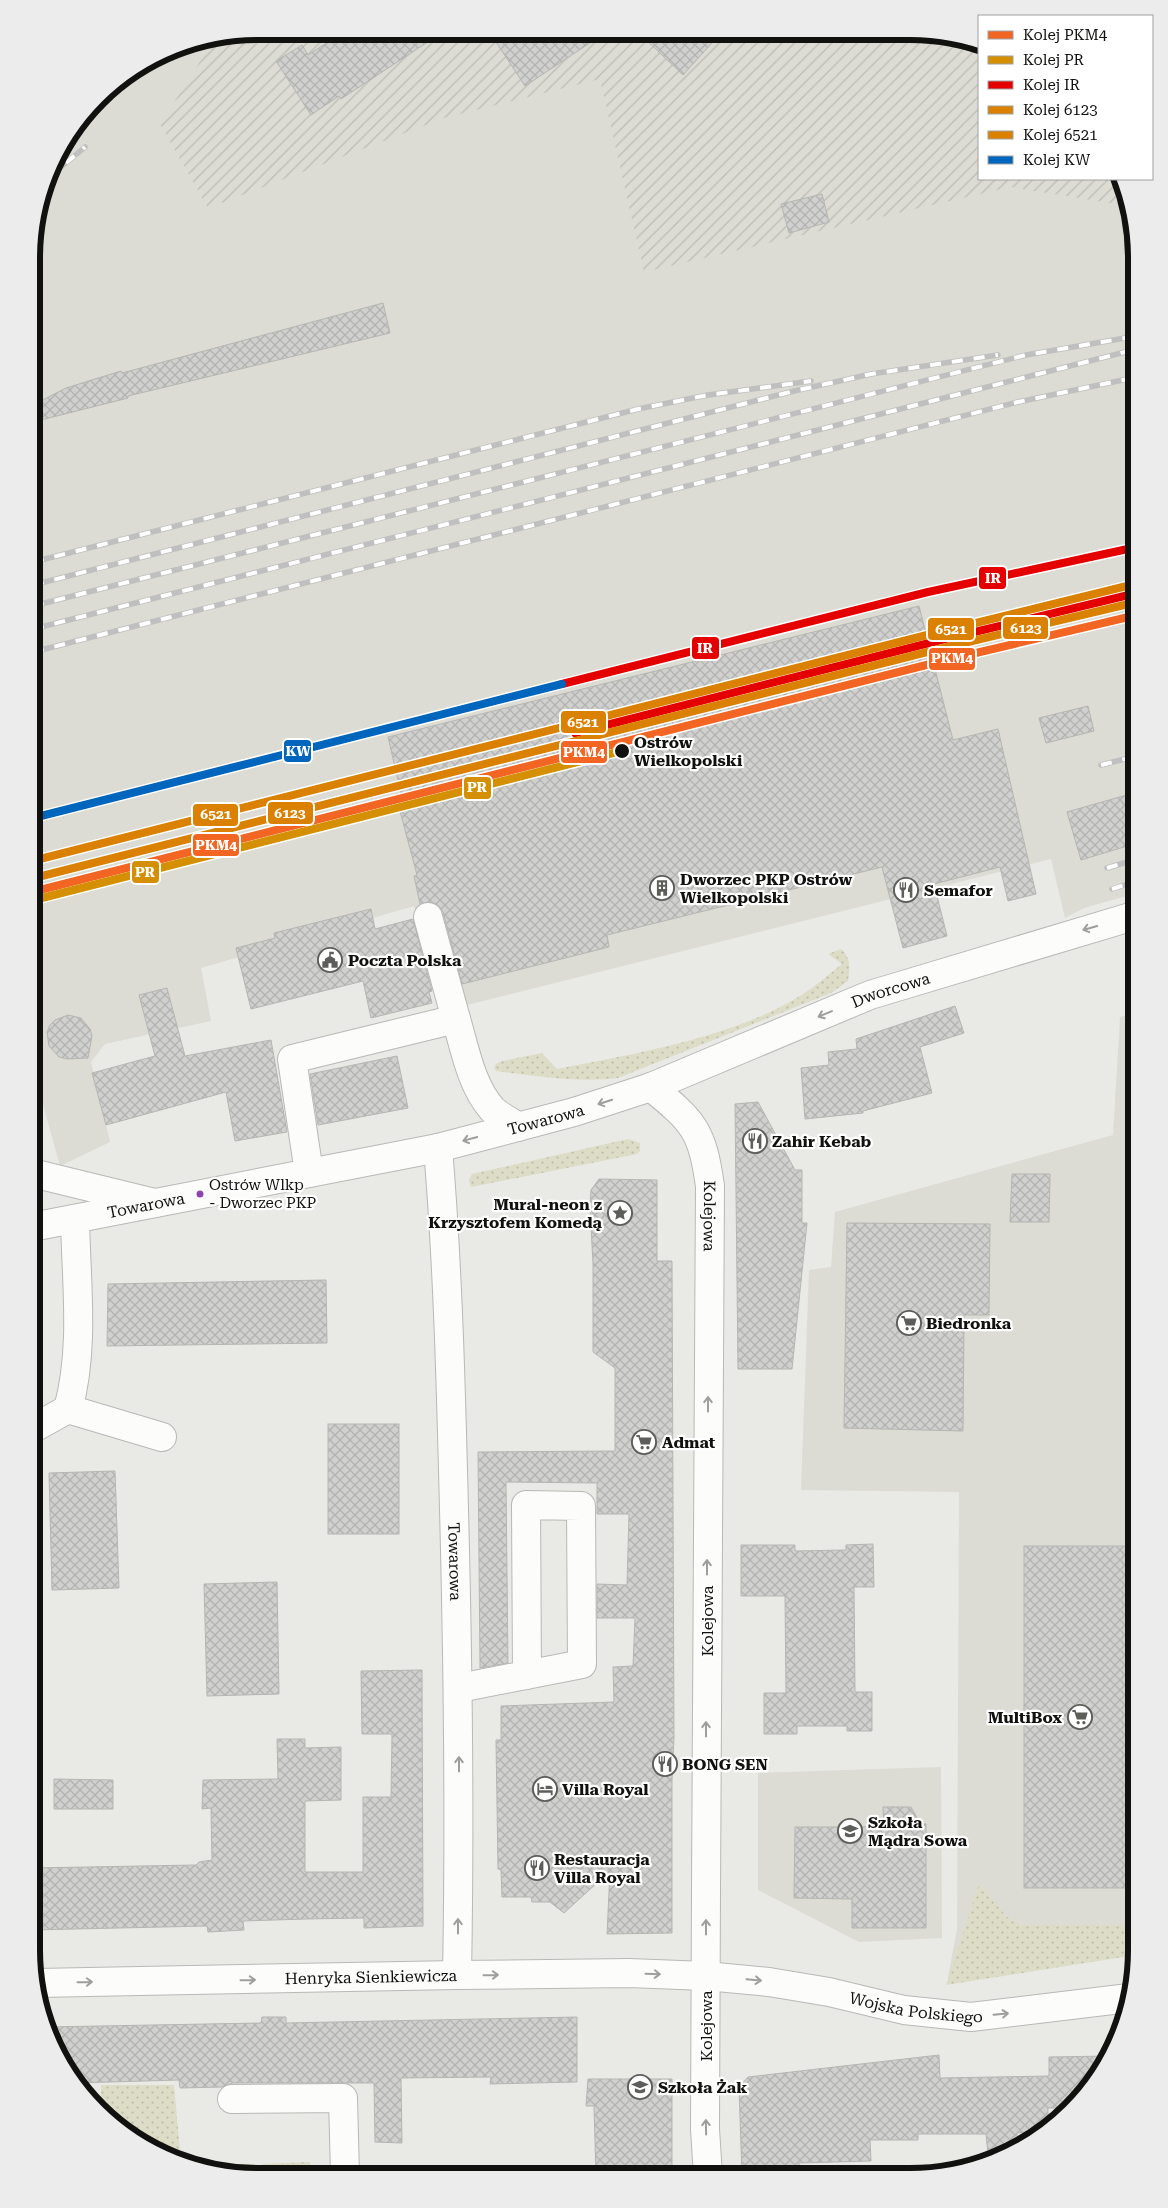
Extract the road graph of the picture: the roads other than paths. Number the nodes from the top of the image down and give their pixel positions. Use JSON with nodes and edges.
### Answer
{"nodes":[{"id":1,"x":428,"y":917,"type":"dead end"},
{"id":2,"x":1128,"y":917,"type":"edge"},
{"id":3,"x":456,"y":1019,"type":"junction"},
{"id":4,"x":651,"y":1087,"type":"junction"},
{"id":5,"x":518,"y":1127,"type":"junction"},
{"id":6,"x":438,"y":1148,"type":"junction"},
{"id":7,"x":309,"y":1173,"type":"junction"},
{"id":8,"x":40,"y":1175,"type":"edge"},
{"id":9,"x":155,"y":1203,"type":"junction"},
{"id":10,"x":75,"y":1219,"type":"junction"},
{"id":11,"x":40,"y":1226,"type":"edge"},
{"id":12,"x":68,"y":1409,"type":"junction"},
{"id":13,"x":40,"y":1425,"type":"edge"},
{"id":14,"x":162,"y":1437,"type":"dead end"},
{"id":15,"x":527,"y":1675,"type":"junction"},
{"id":16,"x":459,"y":1688,"type":"junction"},
{"id":17,"x":457,"y":1975,"type":"junction"},
{"id":18,"x":706,"y":1976,"type":"junction"},
{"id":19,"x":43,"y":1983,"type":"edge"},
{"id":20,"x":1123,"y":1999,"type":"edge"},
{"id":21,"x":232,"y":2099,"type":"dead end"},
{"id":22,"x":346,"y":2168,"type":"edge"},
{"id":23,"x":707,"y":2168,"type":"edge"}],
"edges":[{"from":1,"to":3,"type":"main road"},
{"from":2,"to":4,"type":"main road","name":"Dworcowa","one_way":true},
{"from":3,"to":5,"type":"main road"},
{"from":3,"to":7,"type":"main road"},
{"from":4,"to":5,"type":"main road","name":"Towarowa","one_way":true},
{"from":18,"to":4,"type":"main road","name":"Kolejowa","one_way":true},
{"from":5,"to":6,"type":"main road","name":"Towarowa","one_way":true},
{"from":6,"to":7,"type":"main road","name":"Towarowa"},
{"from":6,"to":16,"type":"main road","name":"Towarowa"},
{"from":7,"to":9,"type":"main road","name":"Towarowa"},
{"from":8,"to":9,"type":"main road"},
{"from":9,"to":10,"type":"main road","name":"Towarowa"},
{"from":10,"to":11,"type":"main road","name":"Towarowa"},
{"from":10,"to":12,"type":"main road"},
{"from":12,"to":13,"type":"main road"},
{"from":12,"to":14,"type":"main road"},
{"from":15,"to":15,"type":"main road"},
{"from":15,"to":16,"type":"main road"},
{"from":17,"to":16,"type":"main road","name":"Towarowa","one_way":true},
{"from":17,"to":18,"type":"main road","name":"Henryka Sienkiewicza","one_way":true},
{"from":19,"to":17,"type":"main road","name":"Henryka Sienkiewicza","one_way":true},
{"from":18,"to":20,"type":"main road","name":"Wojska Polskiego","one_way":true},
{"from":23,"to":18,"type":"main road","name":"Kolejowa","one_way":true},
{"from":21,"to":22,"type":"main road"}]}
